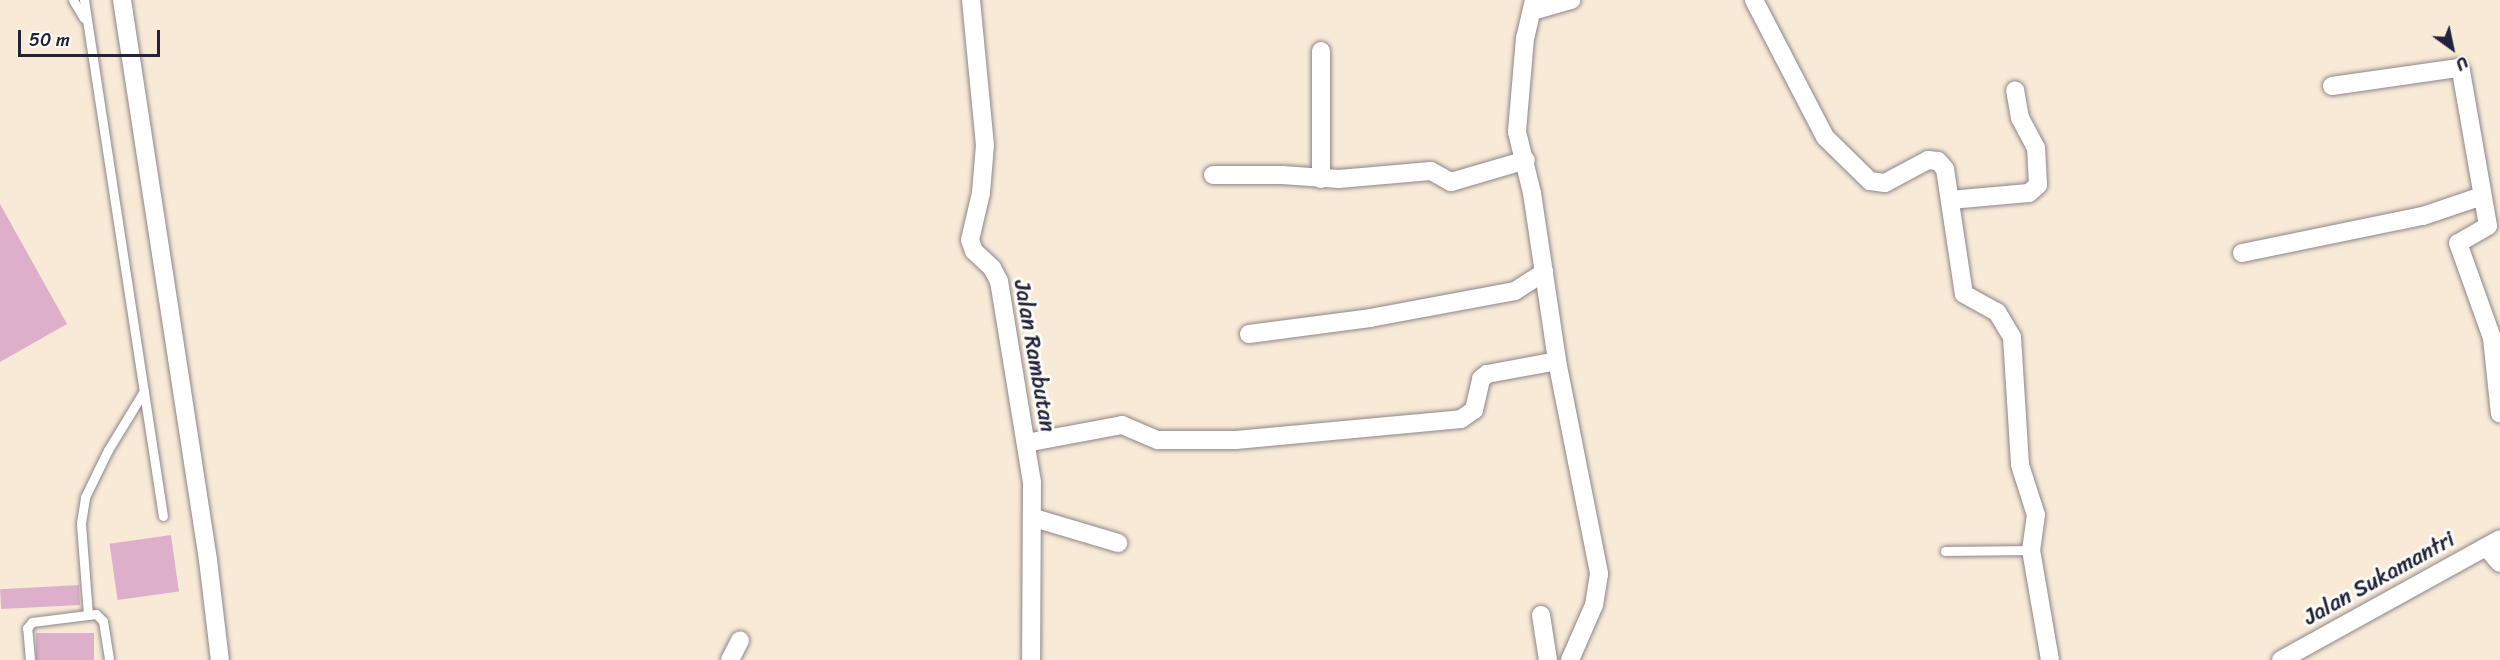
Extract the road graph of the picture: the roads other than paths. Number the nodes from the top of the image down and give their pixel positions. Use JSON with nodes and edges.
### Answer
{"nodes":[{"id":1,"x":73,"y":0,"type":"edge"},
{"id":2,"x":84,"y":0,"type":"edge"},
{"id":3,"x":122,"y":0,"type":"edge"},
{"id":4,"x":971,"y":0,"type":"edge"},
{"id":5,"x":1571,"y":0,"type":"edge"},
{"id":6,"x":1754,"y":0,"type":"edge"},
{"id":7,"x":1533,"y":5,"type":"edge"},
{"id":8,"x":85,"y":21,"type":"junction"},
{"id":9,"x":1321,"y":51,"type":"dead end"},
{"id":10,"x":2332,"y":86,"type":"dead end"},
{"id":11,"x":2015,"y":90,"type":"dead end"},
{"id":12,"x":1526,"y":160,"type":"junction"},
{"id":13,"x":1213,"y":175,"type":"dead end"},
{"id":14,"x":1321,"y":179,"type":"junction"},
{"id":15,"x":2482,"y":195,"type":"junction"},
{"id":16,"x":1950,"y":200,"type":"junction"},
{"id":17,"x":2242,"y":253,"type":"dead end"},
{"id":18,"x":1544,"y":272,"type":"junction"},
{"id":19,"x":1249,"y":333,"type":"dead end"},
{"id":20,"x":1557,"y":361,"type":"junction"},
{"id":21,"x":144,"y":391,"type":"junction"},
{"id":22,"x":2500,"y":414,"type":"edge"},
{"id":23,"x":1026,"y":443,"type":"junction"},
{"id":24,"x":163,"y":516,"type":"dead end"},
{"id":25,"x":1034,"y":518,"type":"junction"},
{"id":26,"x":1118,"y":543,"type":"dead end"},
{"id":27,"x":2493,"y":543,"type":"edge"},
{"id":28,"x":2031,"y":550,"type":"junction"},
{"id":29,"x":1945,"y":551,"type":"dead end"},
{"id":30,"x":2500,"y":562,"type":"edge"},
{"id":31,"x":88,"y":615,"type":"junction"},
{"id":32,"x":1541,"y":615,"type":"dead end"},
{"id":33,"x":740,"y":640,"type":"dead end"},
{"id":34,"x":30,"y":660,"type":"edge"},
{"id":35,"x":109,"y":660,"type":"edge"},
{"id":36,"x":219,"y":660,"type":"edge"},
{"id":37,"x":730,"y":660,"type":"edge"},
{"id":38,"x":1031,"y":660,"type":"edge"},
{"id":39,"x":1548,"y":660,"type":"edge"},
{"id":40,"x":1570,"y":660,"type":"edge"},
{"id":41,"x":2050,"y":660,"type":"edge"},
{"id":42,"x":2282,"y":660,"type":"edge"}],
"edges":[{"from":1,"to":8,"type":"lane"},
{"from":2,"to":8,"type":"lane"},
{"from":3,"to":36,"type":"street"},
{"from":4,"to":23,"type":"street","name":"Jalan Rambutan"},
{"from":5,"to":7,"type":"street"},
{"from":6,"to":16,"type":"street"},
{"from":7,"to":12,"type":"street"},
{"from":8,"to":21,"type":"lane"},
{"from":9,"to":14,"type":"street"},
{"from":10,"to":15,"type":"street"},
{"from":11,"to":16,"type":"street"},
{"from":12,"to":14,"type":"street"},
{"from":12,"to":18,"type":"street"},
{"from":13,"to":14,"type":"street"},
{"from":15,"to":17,"type":"street"},
{"from":15,"to":22,"type":"street"},
{"from":16,"to":28,"type":"street"},
{"from":18,"to":19,"type":"street"},
{"from":18,"to":20,"type":"street"},
{"from":20,"to":23,"type":"street"},
{"from":20,"to":40,"type":"street"},
{"from":21,"to":24,"type":"lane"},
{"from":21,"to":31,"type":"lane"},
{"from":23,"to":25,"type":"street","name":"Jalan Rambutan"},
{"from":25,"to":26,"type":"street"},
{"from":25,"to":38,"type":"street","name":"Jalan Rambutan"},
{"from":27,"to":30,"type":"street"},
{"from":27,"to":42,"type":"street","name":"Jalan Sukamantri"},
{"from":28,"to":29,"type":"lane"},
{"from":28,"to":41,"type":"street"},
{"from":31,"to":34,"type":"lane"},
{"from":31,"to":35,"type":"lane"},
{"from":32,"to":39,"type":"street"},
{"from":33,"to":37,"type":"street"}]}
